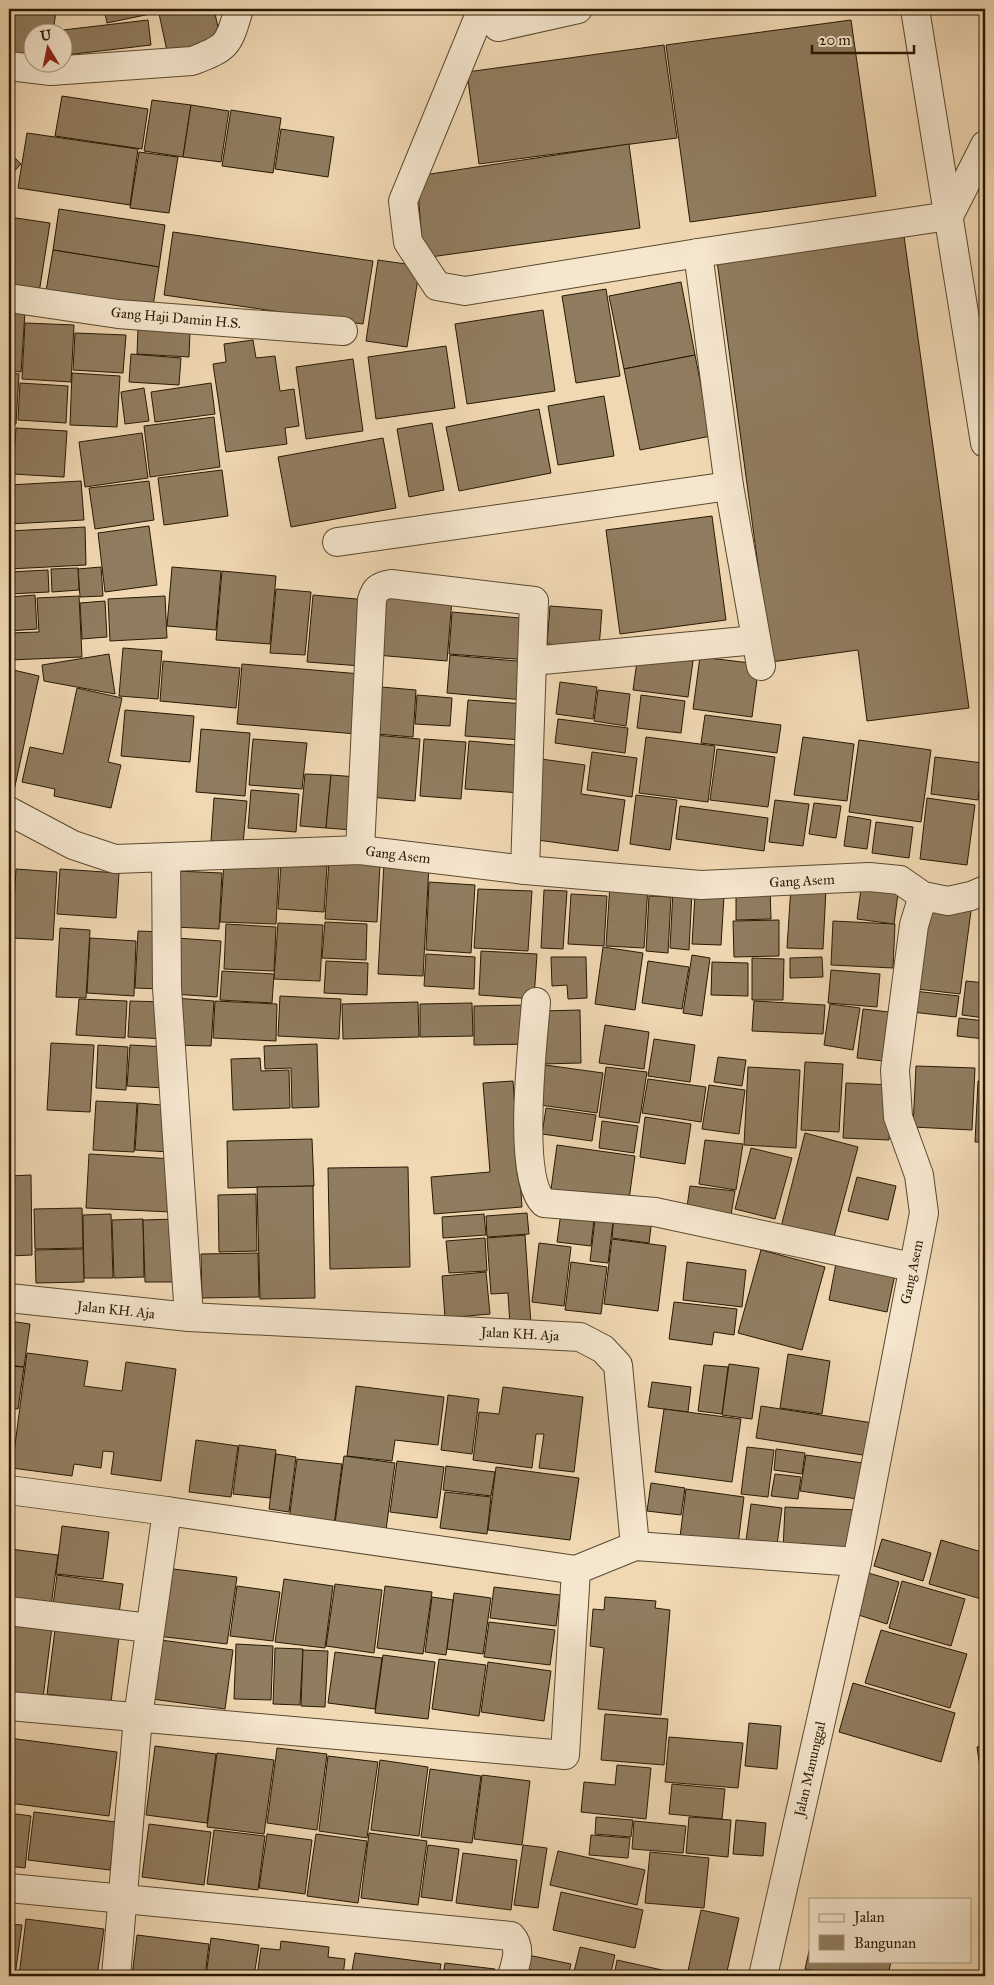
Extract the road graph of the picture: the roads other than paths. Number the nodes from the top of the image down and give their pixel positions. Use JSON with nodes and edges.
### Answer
{"nodes":[{"id":1,"x":239,"y":9,"type":"edge"},
{"id":2,"x":578,"y":9,"type":"edge"},
{"id":3,"x":915,"y":9,"type":"edge"},
{"id":4,"x":490,"y":18,"type":"edge"},
{"id":5,"x":9,"y":66,"type":"edge"},
{"id":6,"x":985,"y":145,"type":"edge"},
{"id":7,"x":949,"y":216,"type":"junction"},
{"id":8,"x":698,"y":253,"type":"junction"},
{"id":9,"x":9,"y":298,"type":"edge"},
{"id":10,"x":343,"y":331,"type":"dead end"},
{"id":11,"x":985,"y":443,"type":"edge"},
{"id":12,"x":729,"y":486,"type":"junction"},
{"id":13,"x":337,"y":542,"type":"dead end"},
{"id":14,"x":756,"y":640,"type":"junction"},
{"id":15,"x":532,"y":662,"type":"junction"},
{"id":16,"x":762,"y":666,"type":"dead end"},
{"id":17,"x":9,"y":811,"type":"edge"},
{"id":18,"x":360,"y":850,"type":"junction"},
{"id":19,"x":166,"y":858,"type":"junction"},
{"id":20,"x":525,"y":870,"type":"junction"},
{"id":21,"x":985,"y":890,"type":"edge"},
{"id":22,"x":923,"y":896,"type":"junction"},
{"id":23,"x":536,"y":1002,"type":"dead end"},
{"id":24,"x":912,"y":1267,"type":"junction"},
{"id":25,"x":9,"y":1298,"type":"edge"},
{"id":26,"x":188,"y":1317,"type":"junction"},
{"id":27,"x":9,"y":1490,"type":"edge"},
{"id":28,"x":167,"y":1511,"type":"junction"},
{"id":29,"x":635,"y":1546,"type":"junction"},
{"id":30,"x":857,"y":1562,"type":"junction"},
{"id":31,"x":576,"y":1570,"type":"junction"},
{"id":32,"x":9,"y":1611,"type":"edge"},
{"id":33,"x":149,"y":1628,"type":"junction"},
{"id":34,"x":9,"y":1706,"type":"edge"},
{"id":35,"x":138,"y":1717,"type":"junction"},
{"id":36,"x":9,"y":1888,"type":"edge"},
{"id":37,"x":123,"y":1899,"type":"junction"},
{"id":38,"x":116,"y":1976,"type":"edge"},
{"id":39,"x":512,"y":1976,"type":"edge"},
{"id":40,"x":763,"y":1976,"type":"edge"}],
"edges":[{"from":1,"to":5,"type":"street"},
{"from":2,"to":4,"type":"street"},
{"from":3,"to":7,"type":"street"},
{"from":4,"to":8,"type":"street"},
{"from":6,"to":7,"type":"street"},
{"from":7,"to":8,"type":"street"},
{"from":7,"to":11,"type":"street"},
{"from":8,"to":12,"type":"street"},
{"from":9,"to":10,"type":"street","name":"Gang Haji Damin H.S."},
{"from":12,"to":13,"type":"street"},
{"from":12,"to":14,"type":"street"},
{"from":14,"to":15,"type":"street"},
{"from":14,"to":16,"type":"street"},
{"from":15,"to":18,"type":"street"},
{"from":15,"to":20,"type":"street"},
{"from":17,"to":19,"type":"street","name":"Gang Asem"},
{"from":18,"to":19,"type":"street","name":"Gang Asem"},
{"from":18,"to":20,"type":"street","name":"Gang Asem"},
{"from":19,"to":26,"type":"street"},
{"from":20,"to":22,"type":"street","name":"Gang Asem"},
{"from":21,"to":22,"type":"street"},
{"from":22,"to":24,"type":"street","name":"Gang Asem"},
{"from":23,"to":24,"type":"street"},
{"from":24,"to":30,"type":"street","name":"Gang Asem"},
{"from":25,"to":26,"type":"street","name":"Jalan KH. Aja"},
{"from":26,"to":29,"type":"street","name":"Jalan KH. Aja"},
{"from":27,"to":28,"type":"street"},
{"from":28,"to":31,"type":"street"},
{"from":28,"to":33,"type":"street"},
{"from":29,"to":30,"type":"street"},
{"from":29,"to":31,"type":"street"},
{"from":30,"to":40,"type":"street","name":"Jalan Manunggal"},
{"from":31,"to":35,"type":"street"},
{"from":32,"to":33,"type":"street"},
{"from":33,"to":35,"type":"street"},
{"from":34,"to":35,"type":"street"},
{"from":35,"to":37,"type":"street"},
{"from":36,"to":37,"type":"street"},
{"from":37,"to":38,"type":"street"},
{"from":37,"to":39,"type":"street"}]}
